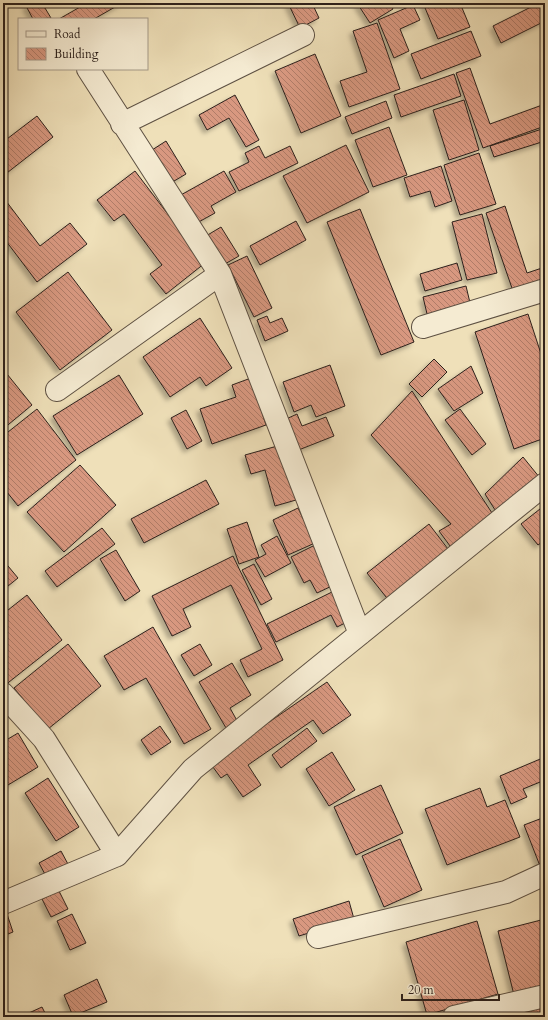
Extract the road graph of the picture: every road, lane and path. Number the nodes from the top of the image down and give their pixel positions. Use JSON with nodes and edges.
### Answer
{"nodes":[{"id":1,"x":303,"y":35,"type":"dead end"},
{"id":2,"x":89,"y":70,"type":"edge"},
{"id":3,"x":122,"y":124,"type":"junction"},
{"id":4,"x":220,"y":274,"type":"junction"},
{"id":5,"x":545,"y":290,"type":"edge"},
{"id":6,"x":423,"y":327,"type":"dead end"},
{"id":7,"x":56,"y":390,"type":"dead end"},
{"id":8,"x":545,"y":484,"type":"edge"},
{"id":9,"x":360,"y":634,"type":"junction"},
{"id":10,"x":3,"y":694,"type":"edge"},
{"id":11,"x":117,"y":854,"type":"junction"},
{"id":12,"x":545,"y":874,"type":"edge"},
{"id":13,"x":3,"y":903,"type":"edge"},
{"id":14,"x":318,"y":937,"type":"dead end"},
{"id":15,"x":545,"y":996,"type":"edge"},
{"id":16,"x":465,"y":1016,"type":"edge"}],
"edges":[{"from":1,"to":3,"type":"street"},
{"from":2,"to":3,"type":"street"},
{"from":3,"to":4,"type":"street"},
{"from":4,"to":7,"type":"street"},
{"from":4,"to":9,"type":"street"},
{"from":5,"to":6,"type":"street"},
{"from":8,"to":9,"type":"street"},
{"from":9,"to":11,"type":"street"},
{"from":10,"to":11,"type":"street"},
{"from":11,"to":13,"type":"street"},
{"from":12,"to":14,"type":"street"},
{"from":15,"to":16,"type":"street"}]}
